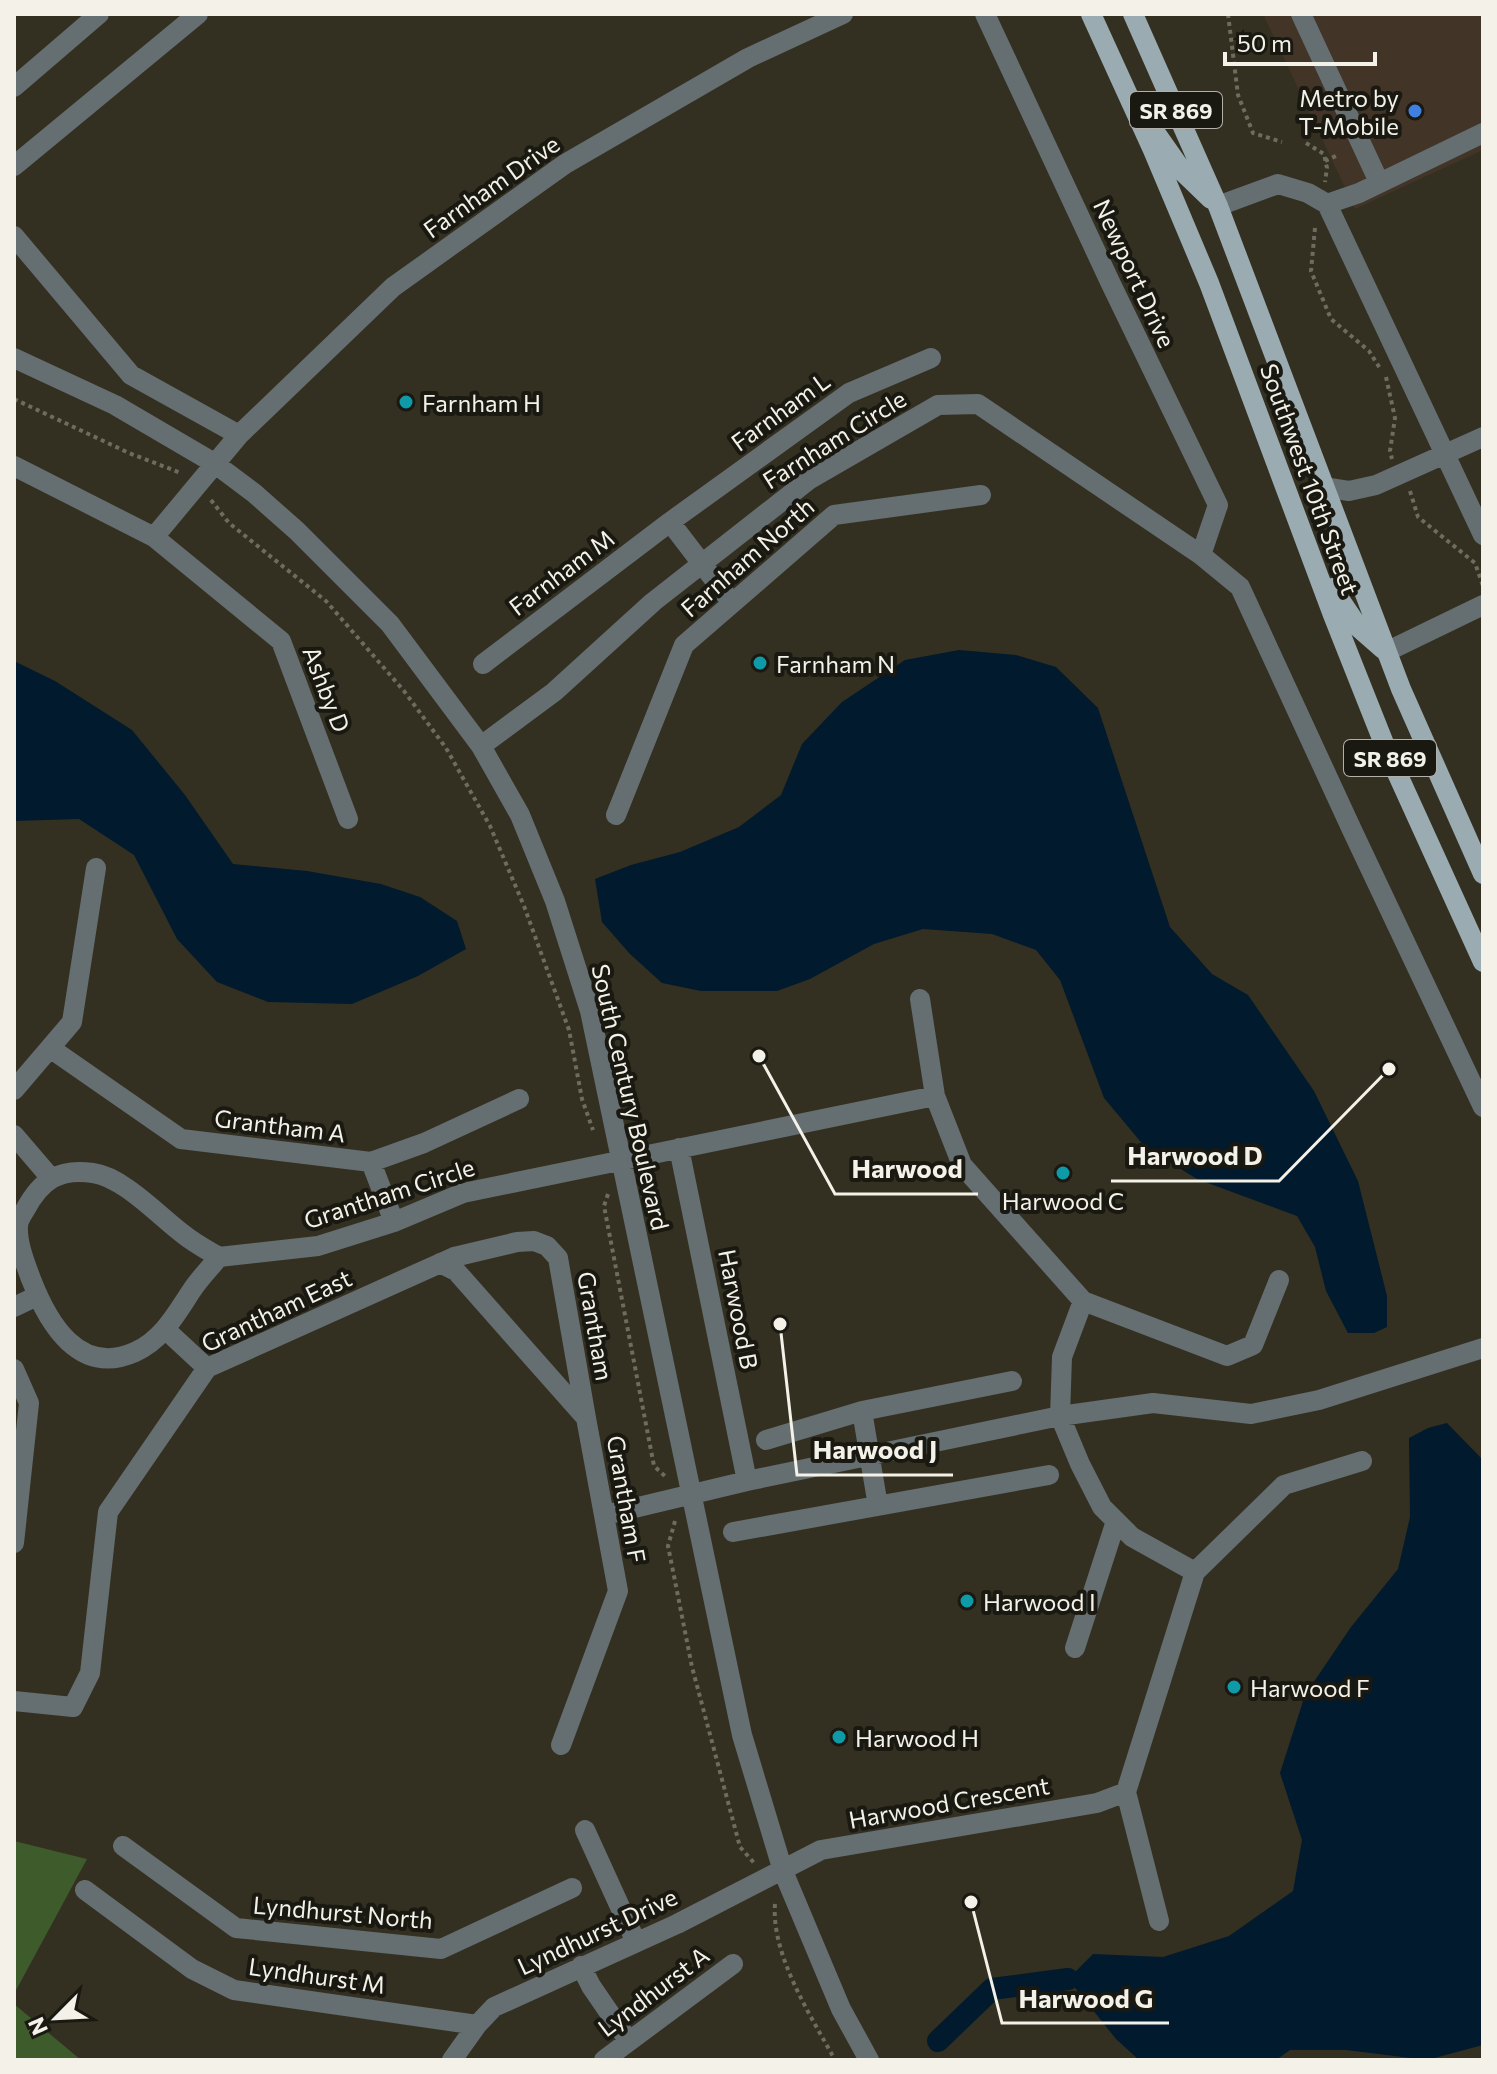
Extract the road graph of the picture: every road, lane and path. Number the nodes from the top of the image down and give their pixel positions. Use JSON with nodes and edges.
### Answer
{"nodes":[{"id":1,"x":99,"y":14,"type":"edge"},
{"id":2,"x":198,"y":14,"type":"edge"},
{"id":3,"x":843,"y":14,"type":"edge"},
{"id":4,"x":985,"y":14,"type":"edge"},
{"id":5,"x":1091,"y":14,"type":"edge"},
{"id":6,"x":1133,"y":14,"type":"edge"},
{"id":7,"x":1228,"y":14,"type":"edge"},
{"id":8,"x":1301,"y":14,"type":"edge"},
{"id":9,"x":1124,"y":85,"type":"junction"},
{"id":10,"x":14,"y":87,"type":"edge"},
{"id":11,"x":1483,"y":133,"type":"edge"},
{"id":12,"x":1282,"y":142,"type":"dead end"},
{"id":13,"x":1306,"y":143,"type":"dead end"},
{"id":14,"x":1338,"y":155,"type":"dead end"},
{"id":15,"x":1325,"y":161,"type":"junction"},
{"id":16,"x":14,"y":166,"type":"edge"},
{"id":17,"x":1379,"y":182,"type":"junction"},
{"id":18,"x":1322,"y":203,"type":"junction"},
{"id":19,"x":1218,"y":206,"type":"junction"},
{"id":20,"x":14,"y":236,"type":"edge"},
{"id":21,"x":14,"y":358,"type":"edge"},
{"id":22,"x":931,"y":358,"type":"dead end"},
{"id":23,"x":14,"y":399,"type":"edge"},
{"id":24,"x":239,"y":435,"type":"junction"},
{"id":25,"x":1483,"y":437,"type":"edge"},
{"id":26,"x":1444,"y":453,"type":"junction"},
{"id":27,"x":1392,"y":461,"type":"dead end"},
{"id":28,"x":214,"y":463,"type":"junction"},
{"id":29,"x":14,"y":466,"type":"edge"},
{"id":30,"x":177,"y":470,"type":"dead end"},
{"id":31,"x":1408,"y":485,"type":"dead end"},
{"id":32,"x":1323,"y":487,"type":"junction"},
{"id":33,"x":981,"y":495,"type":"dead end"},
{"id":34,"x":213,"y":503,"type":"dead end"},
{"id":35,"x":670,"y":522,"type":"junction"},
{"id":36,"x":1483,"y":535,"type":"edge"},
{"id":37,"x":154,"y":537,"type":"junction"},
{"id":38,"x":1308,"y":549,"type":"junction"},
{"id":39,"x":1201,"y":555,"type":"junction"},
{"id":40,"x":700,"y":565,"type":"junction"},
{"id":41,"x":1483,"y":586,"type":"edge"},
{"id":42,"x":732,"y":603,"type":"junction"},
{"id":43,"x":1483,"y":605,"type":"edge"},
{"id":44,"x":1386,"y":652,"type":"junction"},
{"id":45,"x":483,"y":664,"type":"dead end"},
{"id":46,"x":481,"y":746,"type":"junction"},
{"id":47,"x":616,"y":815,"type":"dead end"},
{"id":48,"x":348,"y":819,"type":"dead end"},
{"id":49,"x":96,"y":868,"type":"dead end"},
{"id":50,"x":1483,"y":874,"type":"edge"},
{"id":51,"x":1483,"y":962,"type":"edge"},
{"id":52,"x":920,"y":999,"type":"dead end"},
{"id":53,"x":50,"y":1048,"type":"junction"},
{"id":54,"x":14,"y":1090,"type":"edge"},
{"id":55,"x":935,"y":1096,"type":"junction"},
{"id":56,"x":519,"y":1099,"type":"dead end"},
{"id":57,"x":1483,"y":1107,"type":"edge"},
{"id":58,"x":594,"y":1132,"type":"dead end"},
{"id":59,"x":14,"y":1135,"type":"edge"},
{"id":60,"x":679,"y":1148,"type":"junction"},
{"id":61,"x":620,"y":1160,"type":"junction"},
{"id":62,"x":371,"y":1162,"type":"junction"},
{"id":63,"x":50,"y":1177,"type":"junction"},
{"id":64,"x":610,"y":1189,"type":"dead end"},
{"id":65,"x":394,"y":1222,"type":"junction"},
{"id":66,"x":219,"y":1257,"type":"junction"},
{"id":67,"x":447,"y":1260,"type":"junction"},
{"id":68,"x":1279,"y":1280,"type":"dead end"},
{"id":69,"x":37,"y":1296,"type":"junction"},
{"id":70,"x":1083,"y":1301,"type":"junction"},
{"id":71,"x":14,"y":1307,"type":"edge"},
{"id":72,"x":166,"y":1330,"type":"junction"},
{"id":73,"x":1483,"y":1348,"type":"edge"},
{"id":74,"x":207,"y":1368,"type":"junction"},
{"id":75,"x":14,"y":1369,"type":"edge"},
{"id":76,"x":1012,"y":1381,"type":"dead end"},
{"id":77,"x":862,"y":1411,"type":"junction"},
{"id":78,"x":1060,"y":1416,"type":"junction"},
{"id":79,"x":586,"y":1418,"type":"junction"},
{"id":80,"x":766,"y":1440,"type":"dead end"},
{"id":81,"x":870,"y":1455,"type":"junction"},
{"id":82,"x":1362,"y":1461,"type":"dead end"},
{"id":83,"x":1049,"y":1475,"type":"dead end"},
{"id":84,"x":669,"y":1480,"type":"dead end"},
{"id":85,"x":747,"y":1481,"type":"junction"},
{"id":86,"x":693,"y":1495,"type":"junction"},
{"id":87,"x":878,"y":1506,"type":"junction"},
{"id":88,"x":605,"y":1515,"type":"junction"},
{"id":89,"x":676,"y":1518,"type":"dead end"},
{"id":90,"x":1116,"y":1521,"type":"junction"},
{"id":91,"x":733,"y":1532,"type":"dead end"},
{"id":92,"x":14,"y":1543,"type":"edge"},
{"id":93,"x":1195,"y":1572,"type":"junction"},
{"id":94,"x":1075,"y":1648,"type":"dead end"},
{"id":95,"x":14,"y":1701,"type":"edge"},
{"id":96,"x":561,"y":1745,"type":"dead end"},
{"id":97,"x":1126,"y":1792,"type":"junction"},
{"id":98,"x":585,"y":1830,"type":"dead end"},
{"id":99,"x":123,"y":1846,"type":"dead end"},
{"id":100,"x":757,"y":1866,"type":"dead end"},
{"id":101,"x":783,"y":1871,"type":"junction"},
{"id":102,"x":572,"y":1888,"type":"dead end"},
{"id":103,"x":85,"y":1890,"type":"dead end"},
{"id":104,"x":775,"y":1904,"type":"dead end"},
{"id":105,"x":1159,"y":1921,"type":"dead end"},
{"id":106,"x":636,"y":1942,"type":"junction"},
{"id":107,"x":733,"y":1964,"type":"dead end"},
{"id":108,"x":581,"y":1966,"type":"junction"},
{"id":109,"x":477,"y":2025,"type":"junction"},
{"id":110,"x":628,"y":2040,"type":"junction"},
{"id":111,"x":452,"y":2060,"type":"edge"},
{"id":112,"x":604,"y":2060,"type":"edge"},
{"id":113,"x":835,"y":2060,"type":"edge"},
{"id":114,"x":869,"y":2060,"type":"edge"}],
"edges":[{"from":1,"to":10,"type":"street"},
{"from":2,"to":16,"type":"street"},
{"from":3,"to":24,"type":"street","name":"Farnham Drive"},
{"from":4,"to":39,"type":"street","name":"Newport Drive"},
{"from":5,"to":9,"type":"main road","name":"Southwest 10th Street","number":"SR 869"},
{"from":6,"to":19,"type":"main road","name":"Southwest 10th Street","number":"SR 869"},
{"from":7,"to":12,"type":"path"},
{"from":8,"to":17,"type":"street"},
{"from":9,"to":19,"type":"main road"},
{"from":9,"to":38,"type":"main road","name":"Southwest 10th Street","number":"SR 869"},
{"from":11,"to":17,"type":"street"},
{"from":13,"to":15,"type":"path"},
{"from":14,"to":15,"type":"path"},
{"from":15,"to":18,"type":"path"},
{"from":17,"to":18,"type":"street"},
{"from":18,"to":19,"type":"street"},
{"from":18,"to":26,"type":"street"},
{"from":18,"to":27,"type":"path"},
{"from":19,"to":32,"type":"main road","name":"Southwest 10th Street","number":"SR 869"},
{"from":20,"to":24,"type":"street"},
{"from":21,"to":28,"type":"street","name":"South Century Boulevard"},
{"from":22,"to":35,"type":"street","name":"Farnham L"},
{"from":23,"to":30,"type":"path"},
{"from":24,"to":28,"type":"street","name":"Farnham Drive"},
{"from":25,"to":26,"type":"street"},
{"from":26,"to":32,"type":"street"},
{"from":26,"to":36,"type":"street"},
{"from":28,"to":37,"type":"street","name":"Farnham Drive"},
{"from":28,"to":46,"type":"street","name":"South Century Boulevard"},
{"from":29,"to":37,"type":"street","name":"Ashby D"},
{"from":31,"to":41,"type":"path"},
{"from":32,"to":44,"type":"main road","name":"Southwest 10th Street","number":"SR 869"},
{"from":33,"to":42,"type":"street","name":"Farnham North"},
{"from":34,"to":58,"type":"path"},
{"from":35,"to":40,"type":"street"},
{"from":35,"to":45,"type":"street","name":"Farnham M"},
{"from":37,"to":48,"type":"street","name":"Ashby D"},
{"from":38,"to":44,"type":"main road"},
{"from":38,"to":51,"type":"main road","name":"Southwest 10th Street","number":"SR 869"},
{"from":39,"to":40,"type":"street","name":"Farnham Circle"},
{"from":39,"to":57,"type":"street","name":"Farnham Circle"},
{"from":40,"to":42,"type":"street"},
{"from":40,"to":46,"type":"street","name":"Farnham Circle"},
{"from":42,"to":47,"type":"street","name":"Farnham North"},
{"from":43,"to":44,"type":"street"},
{"from":44,"to":50,"type":"main road","name":"Southwest 10th Street","number":"SR 869"},
{"from":46,"to":61,"type":"street","name":"South Century Boulevard"},
{"from":49,"to":53,"type":"street"},
{"from":52,"to":55,"type":"street"},
{"from":53,"to":54,"type":"street"},
{"from":53,"to":62,"type":"street","name":"Grantham A"},
{"from":55,"to":60,"type":"street","name":"Grantham Circle"},
{"from":55,"to":70,"type":"street"},
{"from":56,"to":62,"type":"street","name":"Grantham A"},
{"from":59,"to":63,"type":"street"},
{"from":60,"to":61,"type":"street","name":"Grantham Circle"},
{"from":60,"to":85,"type":"street","name":"Harwood B"},
{"from":61,"to":65,"type":"street","name":"Grantham Circle"},
{"from":61,"to":86,"type":"street","name":"South Century Boulevard"},
{"from":62,"to":65,"type":"street"},
{"from":63,"to":66,"type":"street"},
{"from":63,"to":69,"type":"street"},
{"from":64,"to":84,"type":"path"},
{"from":65,"to":66,"type":"street","name":"Grantham Circle"},
{"from":66,"to":72,"type":"street"},
{"from":67,"to":74,"type":"street","name":"Grantham East"},
{"from":67,"to":79,"type":"street","name":"Grantham F"},
{"from":67,"to":79,"type":"street","name":"Grantham"},
{"from":68,"to":70,"type":"street"},
{"from":69,"to":71,"type":"street"},
{"from":69,"to":72,"type":"street"},
{"from":70,"to":78,"type":"street"},
{"from":72,"to":74,"type":"street"},
{"from":73,"to":78,"type":"street"},
{"from":74,"to":95,"type":"street","name":"Grantham East"},
{"from":75,"to":92,"type":"street"},
{"from":76,"to":77,"type":"street"},
{"from":77,"to":80,"type":"street"},
{"from":77,"to":81,"type":"street"},
{"from":78,"to":81,"type":"street"},
{"from":78,"to":90,"type":"street"},
{"from":79,"to":88,"type":"street","name":"Grantham F"},
{"from":81,"to":85,"type":"street"},
{"from":81,"to":87,"type":"street"},
{"from":82,"to":93,"type":"street"},
{"from":83,"to":87,"type":"street"},
{"from":85,"to":86,"type":"street"},
{"from":86,"to":88,"type":"street"},
{"from":86,"to":101,"type":"street","name":"South Century Boulevard"},
{"from":87,"to":91,"type":"street"},
{"from":88,"to":96,"type":"street","name":"Grantham F"},
{"from":89,"to":100,"type":"path"},
{"from":90,"to":93,"type":"street"},
{"from":90,"to":94,"type":"street"},
{"from":93,"to":97,"type":"street"},
{"from":97,"to":101,"type":"street","name":"Harwood Crescent"},
{"from":97,"to":105,"type":"street"},
{"from":98,"to":106,"type":"street"},
{"from":99,"to":102,"type":"street","name":"Lyndhurst North"},
{"from":101,"to":106,"type":"street","name":"Lyndhurst Drive"},
{"from":101,"to":114,"type":"street","name":"South Century Boulevard"},
{"from":103,"to":109,"type":"street","name":"Lyndhurst M"},
{"from":104,"to":113,"type":"path"},
{"from":106,"to":108,"type":"street","name":"Lyndhurst Drive"},
{"from":107,"to":110,"type":"street","name":"Lyndhurst A"},
{"from":108,"to":109,"type":"street","name":"Lyndhurst Drive"},
{"from":108,"to":110,"type":"street"},
{"from":109,"to":111,"type":"street","name":"Lyndhurst Drive"},
{"from":110,"to":112,"type":"street","name":"Lyndhurst A"}]}
